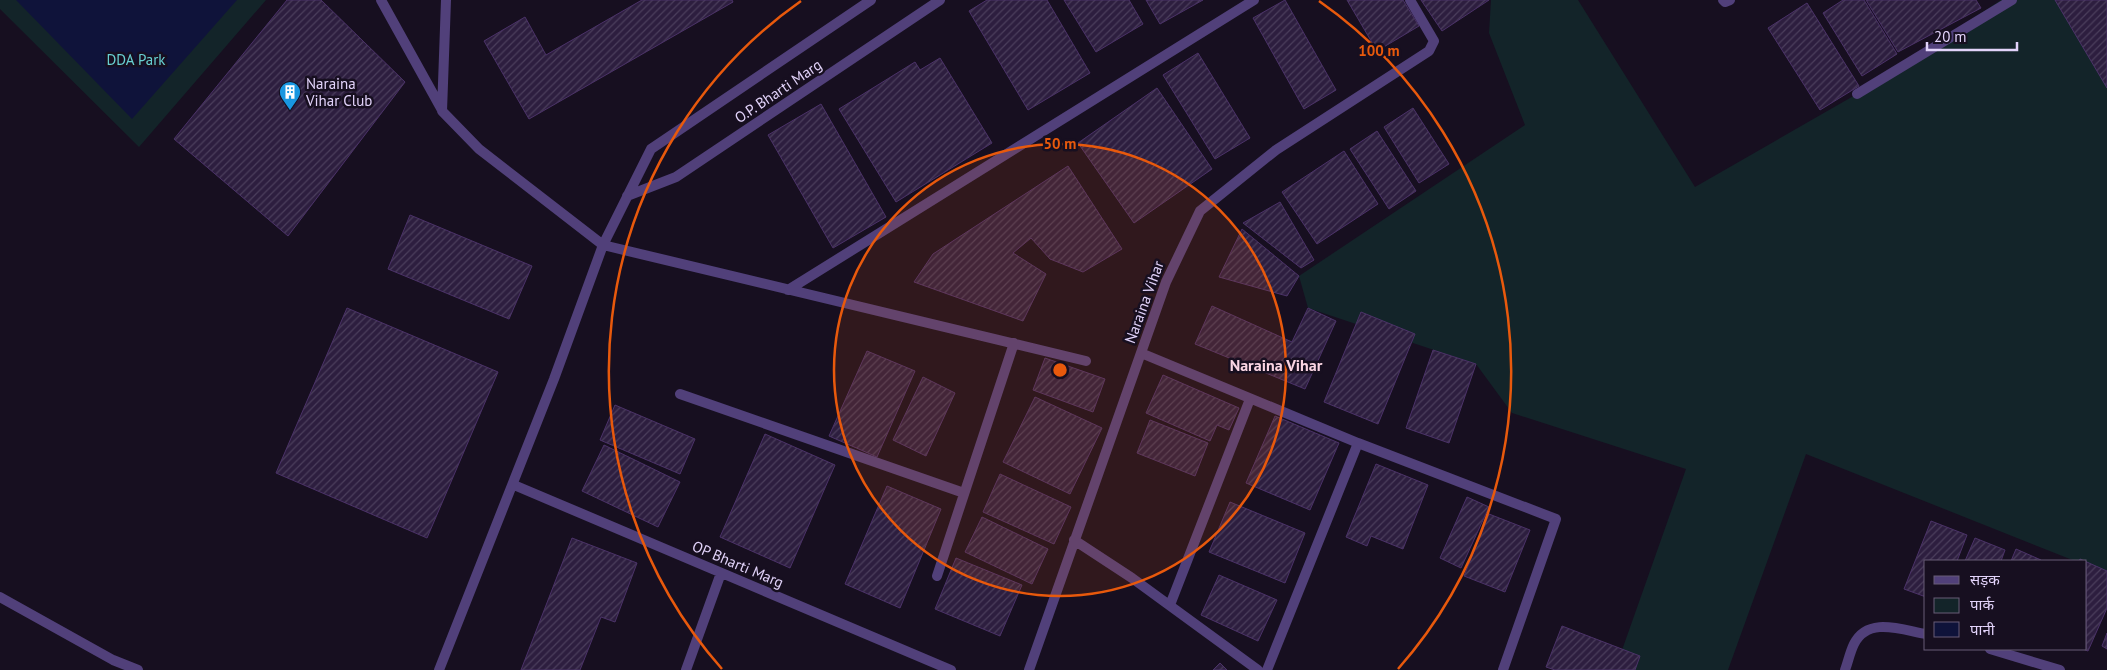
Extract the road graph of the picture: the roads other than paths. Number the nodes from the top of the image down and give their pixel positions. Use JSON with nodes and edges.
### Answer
{"nodes":[{"id":1,"x":381,"y":0,"type":"edge"},
{"id":2,"x":446,"y":0,"type":"edge"},
{"id":3,"x":871,"y":0,"type":"edge"},
{"id":4,"x":940,"y":0,"type":"edge"},
{"id":5,"x":1254,"y":0,"type":"edge"},
{"id":6,"x":1410,"y":0,"type":"edge"},
{"id":7,"x":1723,"y":0,"type":"edge"},
{"id":8,"x":1730,"y":0,"type":"edge"},
{"id":9,"x":2012,"y":0,"type":"edge"},
{"id":10,"x":1858,"y":94,"type":"dead end"},
{"id":11,"x":442,"y":111,"type":"junction"},
{"id":12,"x":627,"y":196,"type":"junction"},
{"id":13,"x":603,"y":245,"type":"junction"},
{"id":14,"x":788,"y":290,"type":"junction"},
{"id":15,"x":1014,"y":343,"type":"junction"},
{"id":16,"x":1141,"y":353,"type":"junction"},
{"id":17,"x":1086,"y":361,"type":"dead end"},
{"id":18,"x":680,"y":394,"type":"dead end"},
{"id":19,"x":1250,"y":399,"type":"junction"},
{"id":20,"x":1358,"y":443,"type":"junction"},
{"id":21,"x":514,"y":485,"type":"junction"},
{"id":22,"x":964,"y":493,"type":"junction"},
{"id":23,"x":1074,"y":540,"type":"junction"},
{"id":24,"x":721,"y":573,"type":"junction"},
{"id":25,"x":937,"y":576,"type":"dead end"},
{"id":26,"x":0,"y":597,"type":"edge"},
{"id":27,"x":1170,"y":605,"type":"junction"},
{"id":28,"x":1924,"y":634,"type":"edge"},
{"id":29,"x":1993,"y":650,"type":"edge"},
{"id":30,"x":138,"y":670,"type":"edge"},
{"id":31,"x":439,"y":670,"type":"edge"},
{"id":32,"x":686,"y":670,"type":"edge"},
{"id":33,"x":951,"y":670,"type":"edge"},
{"id":34,"x":1029,"y":670,"type":"edge"},
{"id":35,"x":1258,"y":670,"type":"edge"},
{"id":36,"x":1267,"y":670,"type":"edge"},
{"id":37,"x":1503,"y":670,"type":"edge"},
{"id":38,"x":1845,"y":670,"type":"edge"},
{"id":39,"x":2060,"y":670,"type":"edge"}],
"edges":[{"from":1,"to":11,"type":"street"},
{"from":2,"to":11,"type":"street"},
{"from":3,"to":12,"type":"street","name":"O.P. Bharti Marg"},
{"from":4,"to":12,"type":"street","name":"O.P. Bharti Marg"},
{"from":5,"to":14,"type":"street"},
{"from":6,"to":16,"type":"street","name":"Naraina Vihar"},
{"from":7,"to":8,"type":"street"},
{"from":9,"to":10,"type":"street"},
{"from":11,"to":13,"type":"street"},
{"from":12,"to":13,"type":"street","name":"O.P. Bharti Marg"},
{"from":13,"to":14,"type":"street"},
{"from":13,"to":21,"type":"street","name":"O.P. Bharti Marg"},
{"from":14,"to":15,"type":"street"},
{"from":15,"to":17,"type":"street"},
{"from":15,"to":22,"type":"street"},
{"from":16,"to":19,"type":"street"},
{"from":16,"to":23,"type":"street","name":"Naraina Vihar"},
{"from":18,"to":22,"type":"street"},
{"from":19,"to":20,"type":"street"},
{"from":19,"to":27,"type":"street"},
{"from":20,"to":36,"type":"street"},
{"from":20,"to":37,"type":"street"},
{"from":21,"to":24,"type":"street","name":"OP Bharti Marg"},
{"from":21,"to":31,"type":"street","name":"O.P. Bharti Marg"},
{"from":22,"to":25,"type":"street"},
{"from":23,"to":27,"type":"street"},
{"from":23,"to":34,"type":"street","name":"Naraina Vihar"},
{"from":24,"to":32,"type":"street"},
{"from":24,"to":33,"type":"street","name":"OP Bharti Marg"},
{"from":26,"to":30,"type":"street"},
{"from":27,"to":35,"type":"street"},
{"from":28,"to":38,"type":"street"},
{"from":29,"to":39,"type":"street"}]}
